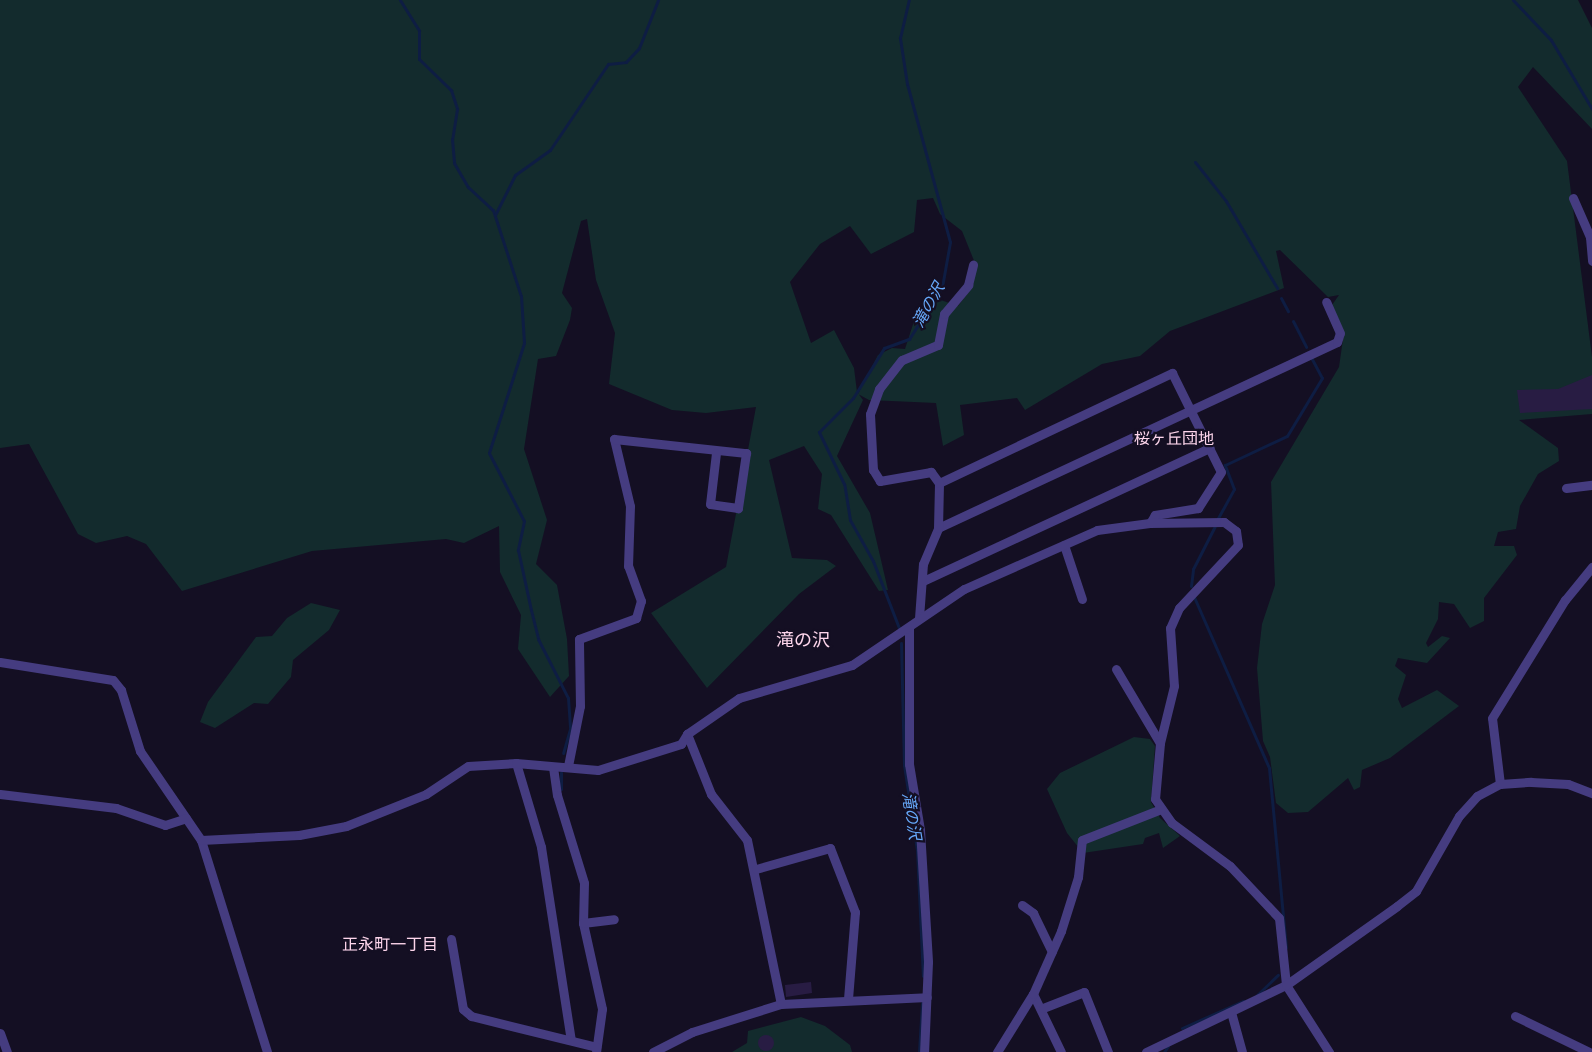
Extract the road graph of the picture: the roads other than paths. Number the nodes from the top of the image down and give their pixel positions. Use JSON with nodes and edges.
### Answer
{"nodes":[{"id":1,"x":1573,"y":198,"type":"dead end"},
{"id":2,"x":1592,"y":261,"type":"edge"},
{"id":3,"x":973,"y":265,"type":"dead end"},
{"id":4,"x":1326,"y":302,"type":"dead end"},
{"id":5,"x":1192,"y":409,"type":"junction"},
{"id":6,"x":1210,"y":448,"type":"junction"},
{"id":7,"x":716,"y":453,"type":"junction"},
{"id":8,"x":939,"y":483,"type":"junction"},
{"id":9,"x":1592,"y":485,"type":"edge"},
{"id":10,"x":1566,"y":488,"type":"dead end"},
{"id":11,"x":1150,"y":523,"type":"junction"},
{"id":12,"x":938,"y":528,"type":"junction"},
{"id":13,"x":1064,"y":545,"type":"junction"},
{"id":14,"x":1592,"y":567,"type":"edge"},
{"id":15,"x":923,"y":581,"type":"junction"},
{"id":16,"x":1082,"y":599,"type":"dead end"},
{"id":17,"x":920,"y":618,"type":"junction"},
{"id":18,"x":909,"y":628,"type":"junction"},
{"id":19,"x":0,"y":662,"type":"edge"},
{"id":20,"x":1116,"y":669,"type":"dead end"},
{"id":21,"x":687,"y":734,"type":"junction"},
{"id":22,"x":1160,"y":743,"type":"junction"},
{"id":23,"x":516,"y":763,"type":"junction"},
{"id":24,"x":568,"y":766,"type":"junction"},
{"id":25,"x":553,"y":767,"type":"junction"},
{"id":26,"x":1500,"y":784,"type":"junction"},
{"id":27,"x":1592,"y":793,"type":"edge"},
{"id":28,"x":0,"y":794,"type":"edge"},
{"id":29,"x":1161,"y":809,"type":"junction"},
{"id":30,"x":186,"y":818,"type":"junction"},
{"id":31,"x":201,"y":840,"type":"junction"},
{"id":32,"x":756,"y":869,"type":"junction"},
{"id":33,"x":1022,"y":905,"type":"dead end"},
{"id":34,"x":614,"y":919,"type":"dead end"},
{"id":35,"x":583,"y":923,"type":"junction"},
{"id":36,"x":451,"y":939,"type":"dead end"},
{"id":37,"x":1052,"y":952,"type":"junction"},
{"id":38,"x":1286,"y":985,"type":"junction"},
{"id":39,"x":1033,"y":994,"type":"junction"},
{"id":40,"x":927,"y":997,"type":"junction"},
{"id":41,"x":849,"y":999,"type":"junction"},
{"id":42,"x":781,"y":1004,"type":"junction"},
{"id":43,"x":1043,"y":1008,"type":"junction"},
{"id":44,"x":1231,"y":1012,"type":"junction"},
{"id":45,"x":1515,"y":1016,"type":"dead end"},
{"id":46,"x":0,"y":1033,"type":"edge"},
{"id":47,"x":571,"y":1040,"type":"junction"},
{"id":48,"x":596,"y":1049,"type":"edge"},
{"id":49,"x":7,"y":1052,"type":"edge"},
{"id":50,"x":267,"y":1052,"type":"edge"},
{"id":51,"x":653,"y":1052,"type":"edge"},
{"id":52,"x":924,"y":1052,"type":"edge"},
{"id":53,"x":997,"y":1052,"type":"edge"},
{"id":54,"x":1061,"y":1052,"type":"edge"},
{"id":55,"x":1108,"y":1052,"type":"edge"},
{"id":56,"x":1146,"y":1052,"type":"edge"},
{"id":57,"x":1242,"y":1052,"type":"edge"},
{"id":58,"x":1329,"y":1052,"type":"edge"},
{"id":59,"x":1590,"y":1052,"type":"edge"}],
"edges":[{"from":1,"to":2,"type":"street"},
{"from":3,"to":8,"type":"street"},
{"from":4,"to":5,"type":"street"},
{"from":5,"to":6,"type":"street"},
{"from":5,"to":8,"type":"street"},
{"from":5,"to":12,"type":"street"},
{"from":6,"to":11,"type":"street"},
{"from":6,"to":15,"type":"street"},
{"from":7,"to":7,"type":"street"},
{"from":7,"to":24,"type":"street"},
{"from":8,"to":12,"type":"street"},
{"from":9,"to":10,"type":"street"},
{"from":11,"to":13,"type":"street"},
{"from":11,"to":22,"type":"street"},
{"from":12,"to":15,"type":"street"},
{"from":13,"to":16,"type":"street"},
{"from":13,"to":17,"type":"street"},
{"from":14,"to":26,"type":"street"},
{"from":15,"to":17,"type":"street"},
{"from":17,"to":18,"type":"street"},
{"from":18,"to":21,"type":"street"},
{"from":18,"to":40,"type":"street"},
{"from":19,"to":30,"type":"street"},
{"from":20,"to":22,"type":"street"},
{"from":21,"to":24,"type":"street"},
{"from":21,"to":32,"type":"street"},
{"from":22,"to":29,"type":"street"},
{"from":23,"to":25,"type":"street"},
{"from":23,"to":31,"type":"street"},
{"from":23,"to":47,"type":"street"},
{"from":24,"to":25,"type":"street"},
{"from":25,"to":35,"type":"street"},
{"from":26,"to":27,"type":"street"},
{"from":26,"to":38,"type":"street"},
{"from":28,"to":30,"type":"street"},
{"from":29,"to":37,"type":"street"},
{"from":29,"to":38,"type":"street"},
{"from":30,"to":31,"type":"street"},
{"from":31,"to":50,"type":"street"},
{"from":32,"to":41,"type":"street"},
{"from":32,"to":42,"type":"street"},
{"from":33,"to":37,"type":"street"},
{"from":34,"to":35,"type":"street"},
{"from":35,"to":48,"type":"street"},
{"from":36,"to":47,"type":"street"},
{"from":37,"to":39,"type":"street"},
{"from":38,"to":44,"type":"street"},
{"from":38,"to":58,"type":"street"},
{"from":39,"to":43,"type":"street"},
{"from":39,"to":53,"type":"street"},
{"from":40,"to":41,"type":"street"},
{"from":40,"to":52,"type":"street"},
{"from":41,"to":42,"type":"street"},
{"from":42,"to":51,"type":"street"},
{"from":43,"to":54,"type":"street"},
{"from":43,"to":55,"type":"street"},
{"from":44,"to":56,"type":"street"},
{"from":44,"to":57,"type":"street"},
{"from":45,"to":59,"type":"street"},
{"from":46,"to":49,"type":"street"},
{"from":47,"to":48,"type":"street"}]}
